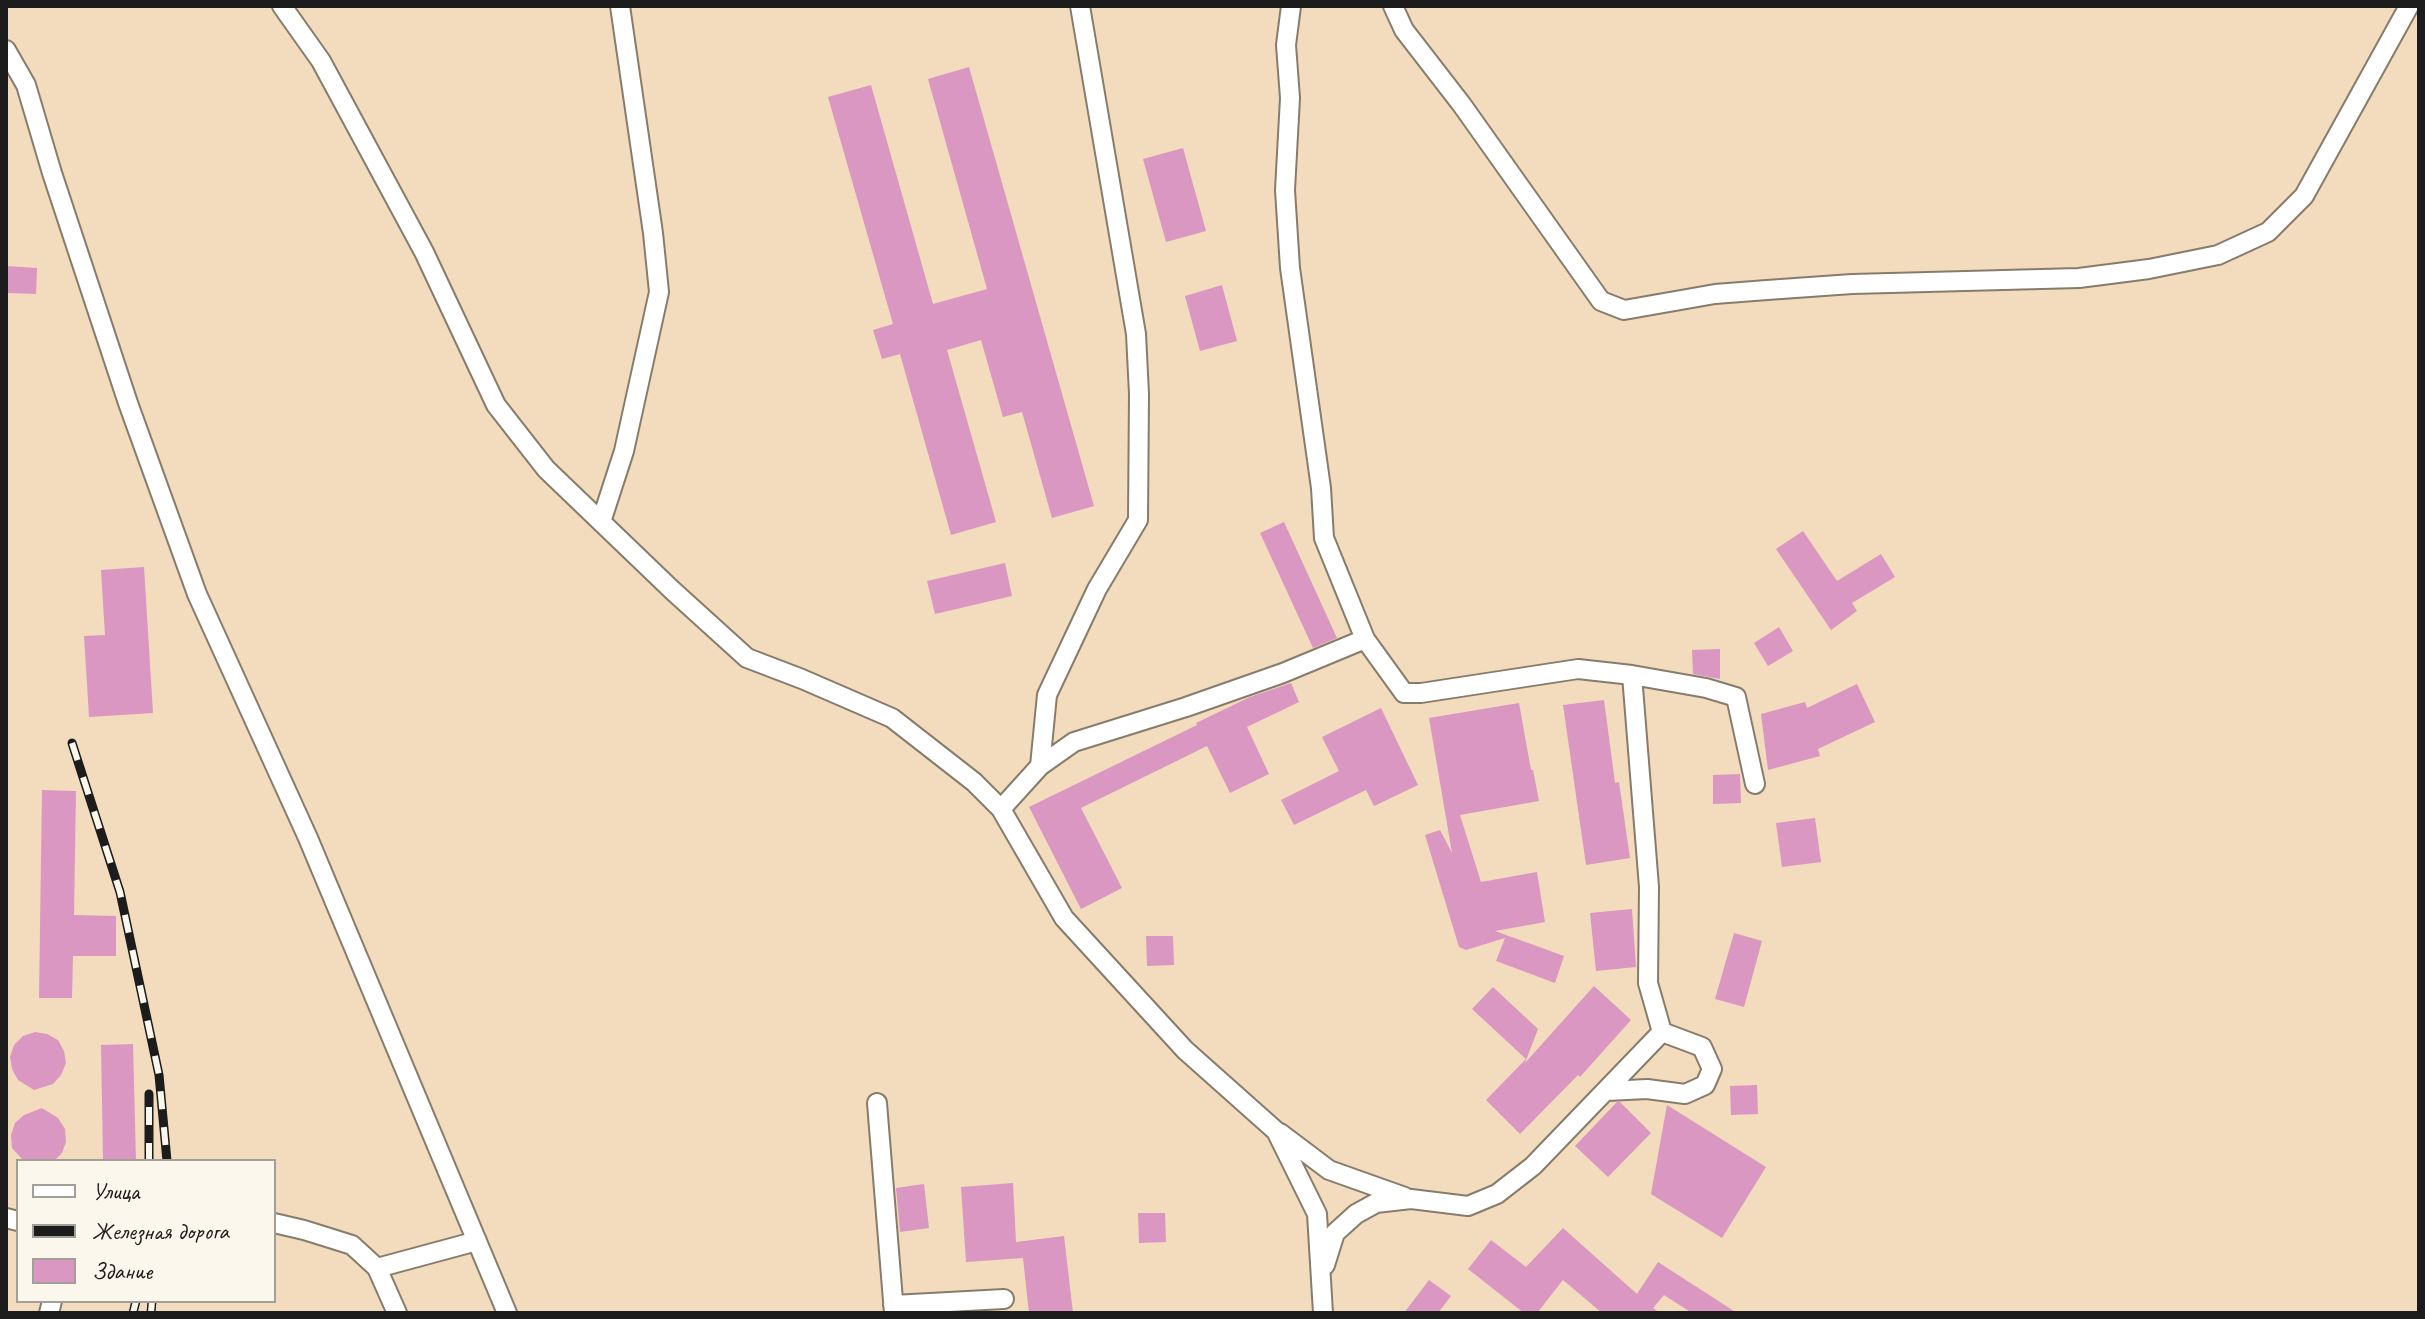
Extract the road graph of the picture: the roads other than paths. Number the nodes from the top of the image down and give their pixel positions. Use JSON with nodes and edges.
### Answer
{"nodes":[{"id":1,"x":282,"y":6,"type":"edge"},
{"id":2,"x":620,"y":6,"type":"edge"},
{"id":3,"x":1080,"y":6,"type":"edge"},
{"id":4,"x":1291,"y":6,"type":"edge"},
{"id":5,"x":1393,"y":6,"type":"edge"},
{"id":6,"x":2409,"y":6,"type":"edge"},
{"id":7,"x":6,"y":50,"type":"edge"},
{"id":8,"x":601,"y":522,"type":"junction"},
{"id":9,"x":1365,"y":639,"type":"junction"},
{"id":10,"x":1632,"y":675,"type":"junction"},
{"id":11,"x":1040,"y":766,"type":"junction"},
{"id":12,"x":1755,"y":784,"type":"dead end"},
{"id":13,"x":1001,"y":809,"type":"junction"},
{"id":14,"x":1662,"y":1032,"type":"junction"},
{"id":15,"x":1607,"y":1091,"type":"junction"},
{"id":16,"x":877,"y":1103,"type":"dead end"},
{"id":17,"x":1276,"y":1131,"type":"junction"},
{"id":18,"x":1411,"y":1199,"type":"junction"},
{"id":19,"x":276,"y":1223,"type":"edge"},
{"id":20,"x":477,"y":1241,"type":"junction"},
{"id":21,"x":377,"y":1268,"type":"junction"},
{"id":22,"x":1322,"y":1275,"type":"junction"},
{"id":23,"x":1004,"y":1299,"type":"dead end"},
{"id":24,"x":894,"y":1309,"type":"edge"},
{"id":25,"x":397,"y":1313,"type":"edge"},
{"id":26,"x":507,"y":1313,"type":"edge"},
{"id":27,"x":1323,"y":1313,"type":"edge"}],
"edges":[{"from":1,"to":8,"type":"street"},
{"from":2,"to":8,"type":"street"},
{"from":3,"to":11,"type":"street"},
{"from":4,"to":9,"type":"street"},
{"from":5,"to":6,"type":"street"},
{"from":7,"to":20,"type":"street"},
{"from":8,"to":13,"type":"street"},
{"from":9,"to":10,"type":"street"},
{"from":9,"to":11,"type":"street"},
{"from":10,"to":12,"type":"street"},
{"from":10,"to":14,"type":"street"},
{"from":11,"to":13,"type":"street"},
{"from":13,"to":17,"type":"street"},
{"from":14,"to":15,"type":"street"},
{"from":14,"to":15,"type":"street"},
{"from":15,"to":18,"type":"street"},
{"from":16,"to":24,"type":"street"},
{"from":17,"to":18,"type":"street"},
{"from":17,"to":22,"type":"street"},
{"from":18,"to":22,"type":"street"},
{"from":19,"to":21,"type":"street"},
{"from":20,"to":21,"type":"street"},
{"from":20,"to":26,"type":"street"},
{"from":21,"to":25,"type":"street"},
{"from":22,"to":27,"type":"street"},
{"from":23,"to":24,"type":"street"}]}
